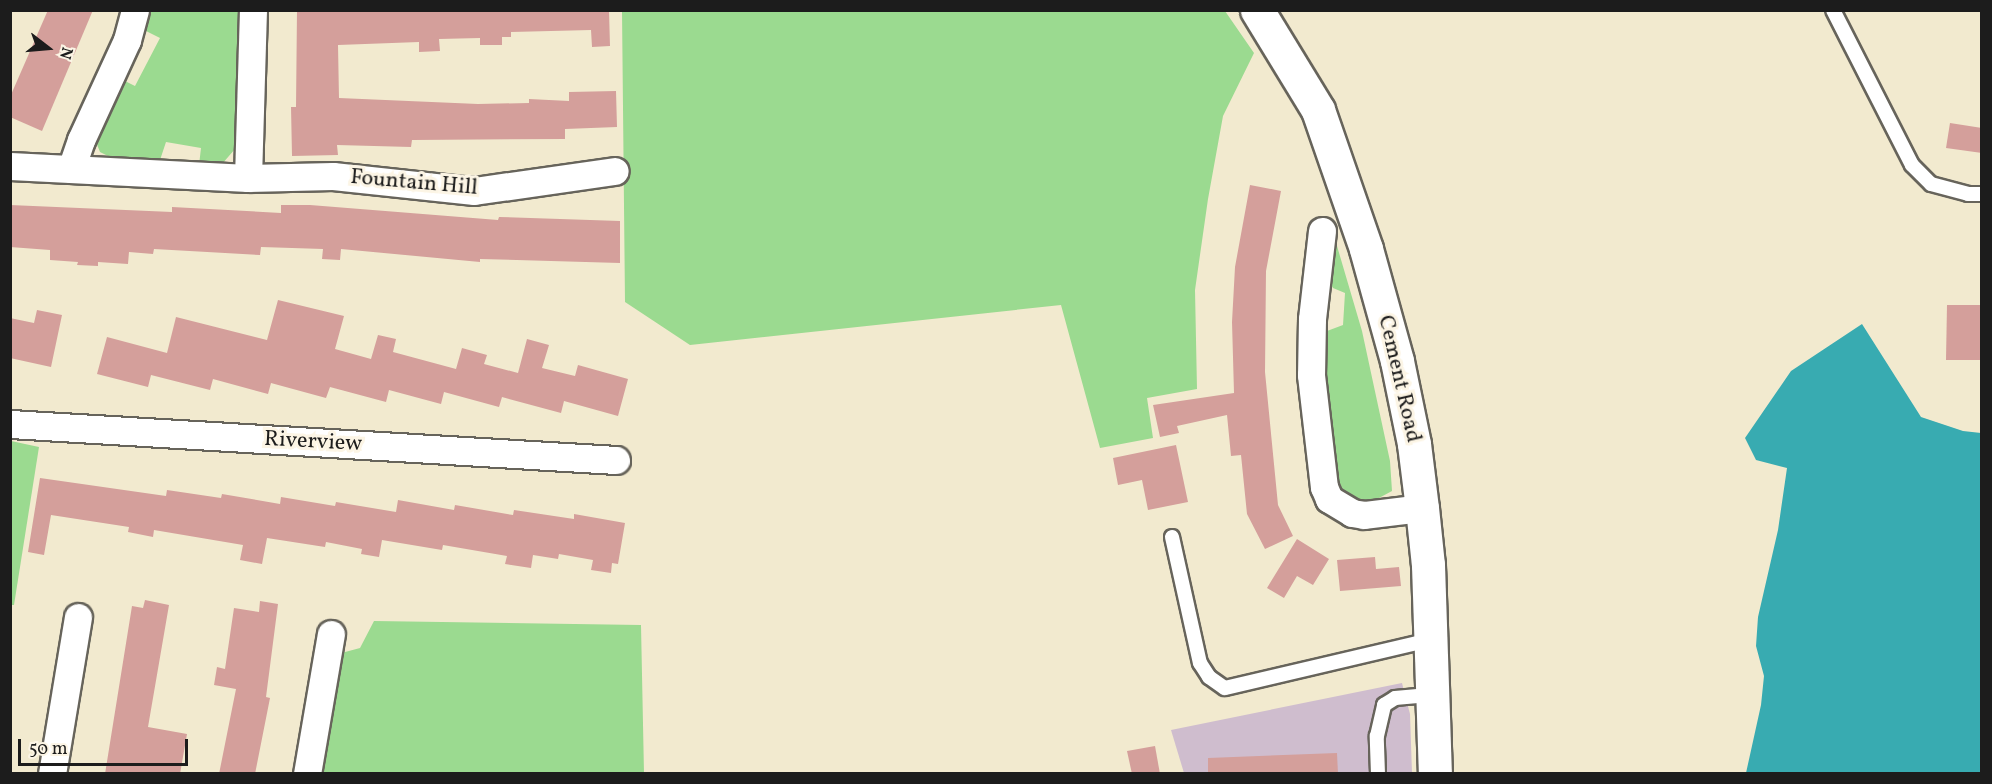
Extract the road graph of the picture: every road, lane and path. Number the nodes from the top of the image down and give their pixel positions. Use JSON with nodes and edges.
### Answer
{"nodes":[{"id":1,"x":135,"y":10,"type":"edge"},
{"id":2,"x":253,"y":10,"type":"edge"},
{"id":3,"x":1257,"y":10,"type":"edge"},
{"id":4,"x":1833,"y":10,"type":"edge"},
{"id":5,"x":10,"y":166,"type":"edge"},
{"id":6,"x":71,"y":169,"type":"junction"},
{"id":7,"x":615,"y":171,"type":"dead end"},
{"id":8,"x":248,"y":178,"type":"junction"},
{"id":9,"x":1982,"y":194,"type":"edge"},
{"id":10,"x":1322,"y":231,"type":"dead end"},
{"id":11,"x":10,"y":424,"type":"edge"},
{"id":12,"x":616,"y":460,"type":"dead end"},
{"id":13,"x":1422,"y":508,"type":"junction"},
{"id":14,"x":1172,"y":537,"type":"dead end"},
{"id":15,"x":78,"y":617,"type":"dead end"},
{"id":16,"x":331,"y":634,"type":"dead end"},
{"id":17,"x":1430,"y":640,"type":"junction"},
{"id":18,"x":1432,"y":695,"type":"junction"},
{"id":19,"x":52,"y":774,"type":"edge"},
{"id":20,"x":307,"y":774,"type":"edge"},
{"id":21,"x":1378,"y":774,"type":"edge"},
{"id":22,"x":1435,"y":774,"type":"edge"}],
"edges":[{"from":1,"to":6,"type":"street"},
{"from":2,"to":8,"type":"street"},
{"from":3,"to":13,"type":"street","name":"Cement Road"},
{"from":4,"to":9,"type":"lane"},
{"from":5,"to":6,"type":"street","name":"Fountain Hill"},
{"from":6,"to":8,"type":"street","name":"Fountain Hill"},
{"from":7,"to":8,"type":"street","name":"Fountain Hill"},
{"from":10,"to":13,"type":"street"},
{"from":11,"to":12,"type":"street","name":"Riverview"},
{"from":13,"to":17,"type":"street","name":"Cement Road"},
{"from":14,"to":17,"type":"lane"},
{"from":15,"to":19,"type":"street"},
{"from":16,"to":20,"type":"street"},
{"from":17,"to":18,"type":"street","name":"Cement Road"},
{"from":18,"to":21,"type":"lane"},
{"from":18,"to":22,"type":"street","name":"Cement Road"}]}
